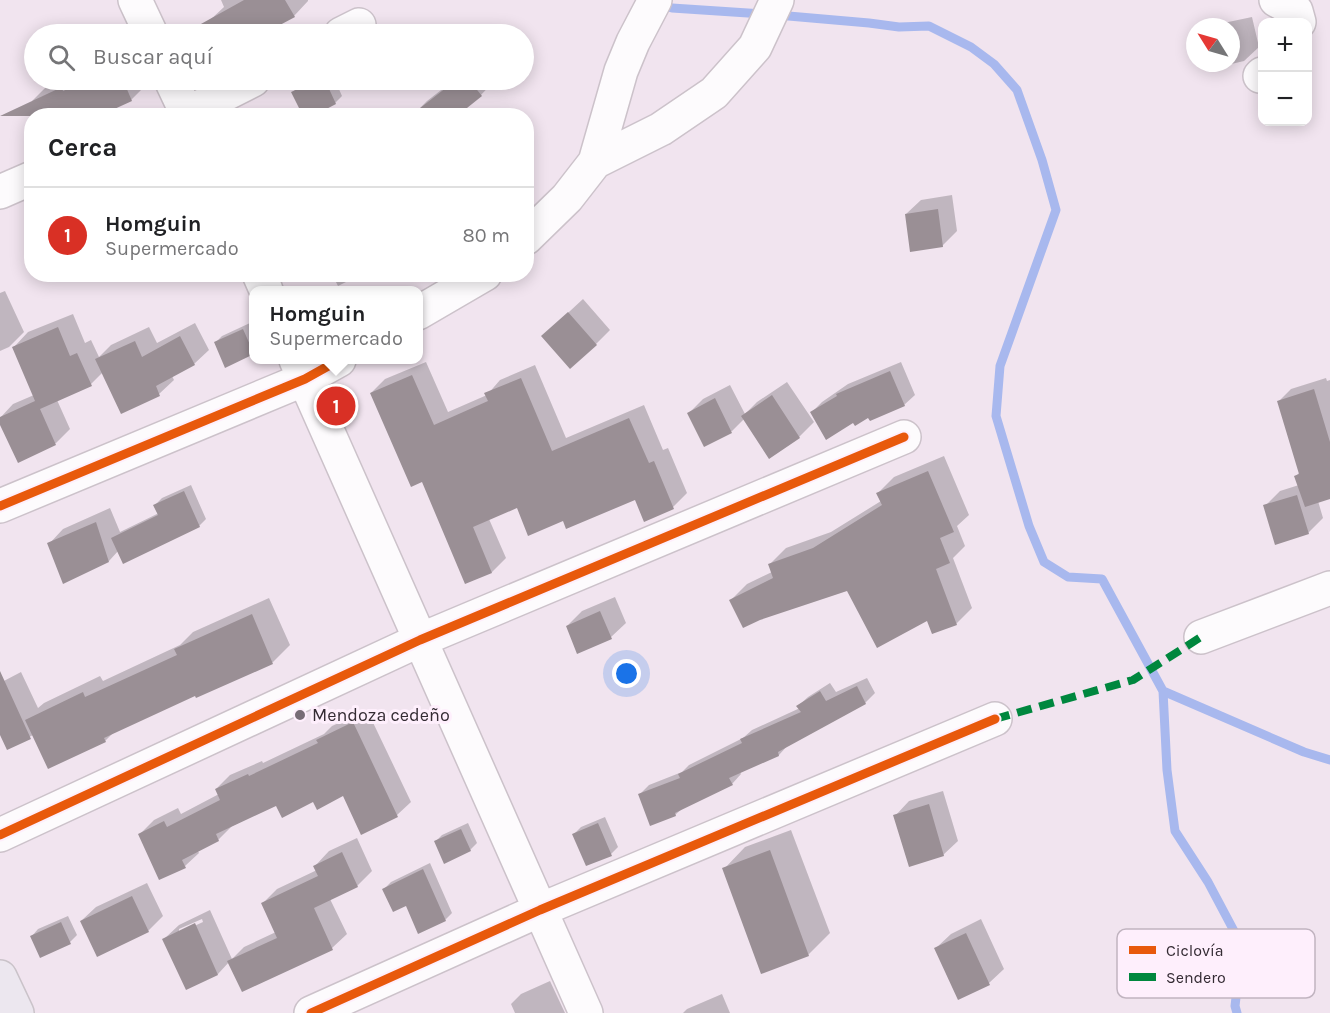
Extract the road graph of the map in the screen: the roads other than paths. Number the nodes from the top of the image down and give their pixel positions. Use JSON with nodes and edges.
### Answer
{"nodes":[{"id":1,"x":135,"y":0,"type":"edge"},
{"id":2,"x":655,"y":0,"type":"edge"},
{"id":3,"x":777,"y":0,"type":"edge"},
{"id":4,"x":1276,"y":0,"type":"edge"},
{"id":5,"x":1298,"y":18,"type":"edge"},
{"id":6,"x":146,"y":24,"type":"edge"},
{"id":7,"x":175,"y":90,"type":"edge"},
{"id":8,"x":234,"y":90,"type":"edge"},
{"id":9,"x":183,"y":108,"type":"edge"},
{"id":10,"x":199,"y":108,"type":"edge"},
{"id":11,"x":595,"y":162,"type":"junction"},
{"id":12,"x":24,"y":182,"type":"edge"},
{"id":13,"x":0,"y":192,"type":"edge"},
{"id":14,"x":534,"y":230,"type":"edge"},
{"id":15,"x":471,"y":282,"type":"edge"},
{"id":16,"x":423,"y":310,"type":"edge"},
{"id":17,"x":322,"y":364,"type":"edge"},
{"id":18,"x":301,"y":369,"type":"edge"},
{"id":19,"x":904,"y":437,"type":"dead end"},
{"id":20,"x":0,"y":506,"type":"edge"},
{"id":21,"x":1330,"y":588,"type":"edge"},
{"id":22,"x":1201,"y":637,"type":"dead end"},
{"id":23,"x":420,"y":640,"type":"junction"},
{"id":24,"x":995,"y":719,"type":"dead end"},
{"id":25,"x":0,"y":835,"type":"edge"},
{"id":26,"x":540,"y":910,"type":"junction"},
{"id":27,"x":0,"y":977,"type":"edge"},
{"id":28,"x":17,"y":1013,"type":"edge"},
{"id":29,"x":311,"y":1013,"type":"edge"},
{"id":30,"x":586,"y":1013,"type":"edge"}],
"edges":[{"from":1,"to":6,"type":"street"},
{"from":2,"to":11,"type":"street"},
{"from":3,"to":11,"type":"street"},
{"from":4,"to":5,"type":"street"},
{"from":7,"to":9,"type":"street"},
{"from":8,"to":10,"type":"street"},
{"from":11,"to":14,"type":"street"},
{"from":12,"to":13,"type":"street"},
{"from":15,"to":16,"type":"street"},
{"from":17,"to":18,"type":"street"},
{"from":18,"to":20,"type":"street"},
{"from":18,"to":23,"type":"street"},
{"from":19,"to":23,"type":"street"},
{"from":21,"to":22,"type":"street"},
{"from":23,"to":25,"type":"street"},
{"from":23,"to":26,"type":"street"},
{"from":24,"to":26,"type":"street"},
{"from":26,"to":29,"type":"street"},
{"from":26,"to":30,"type":"street"},
{"from":27,"to":28,"type":"main road"}]}
